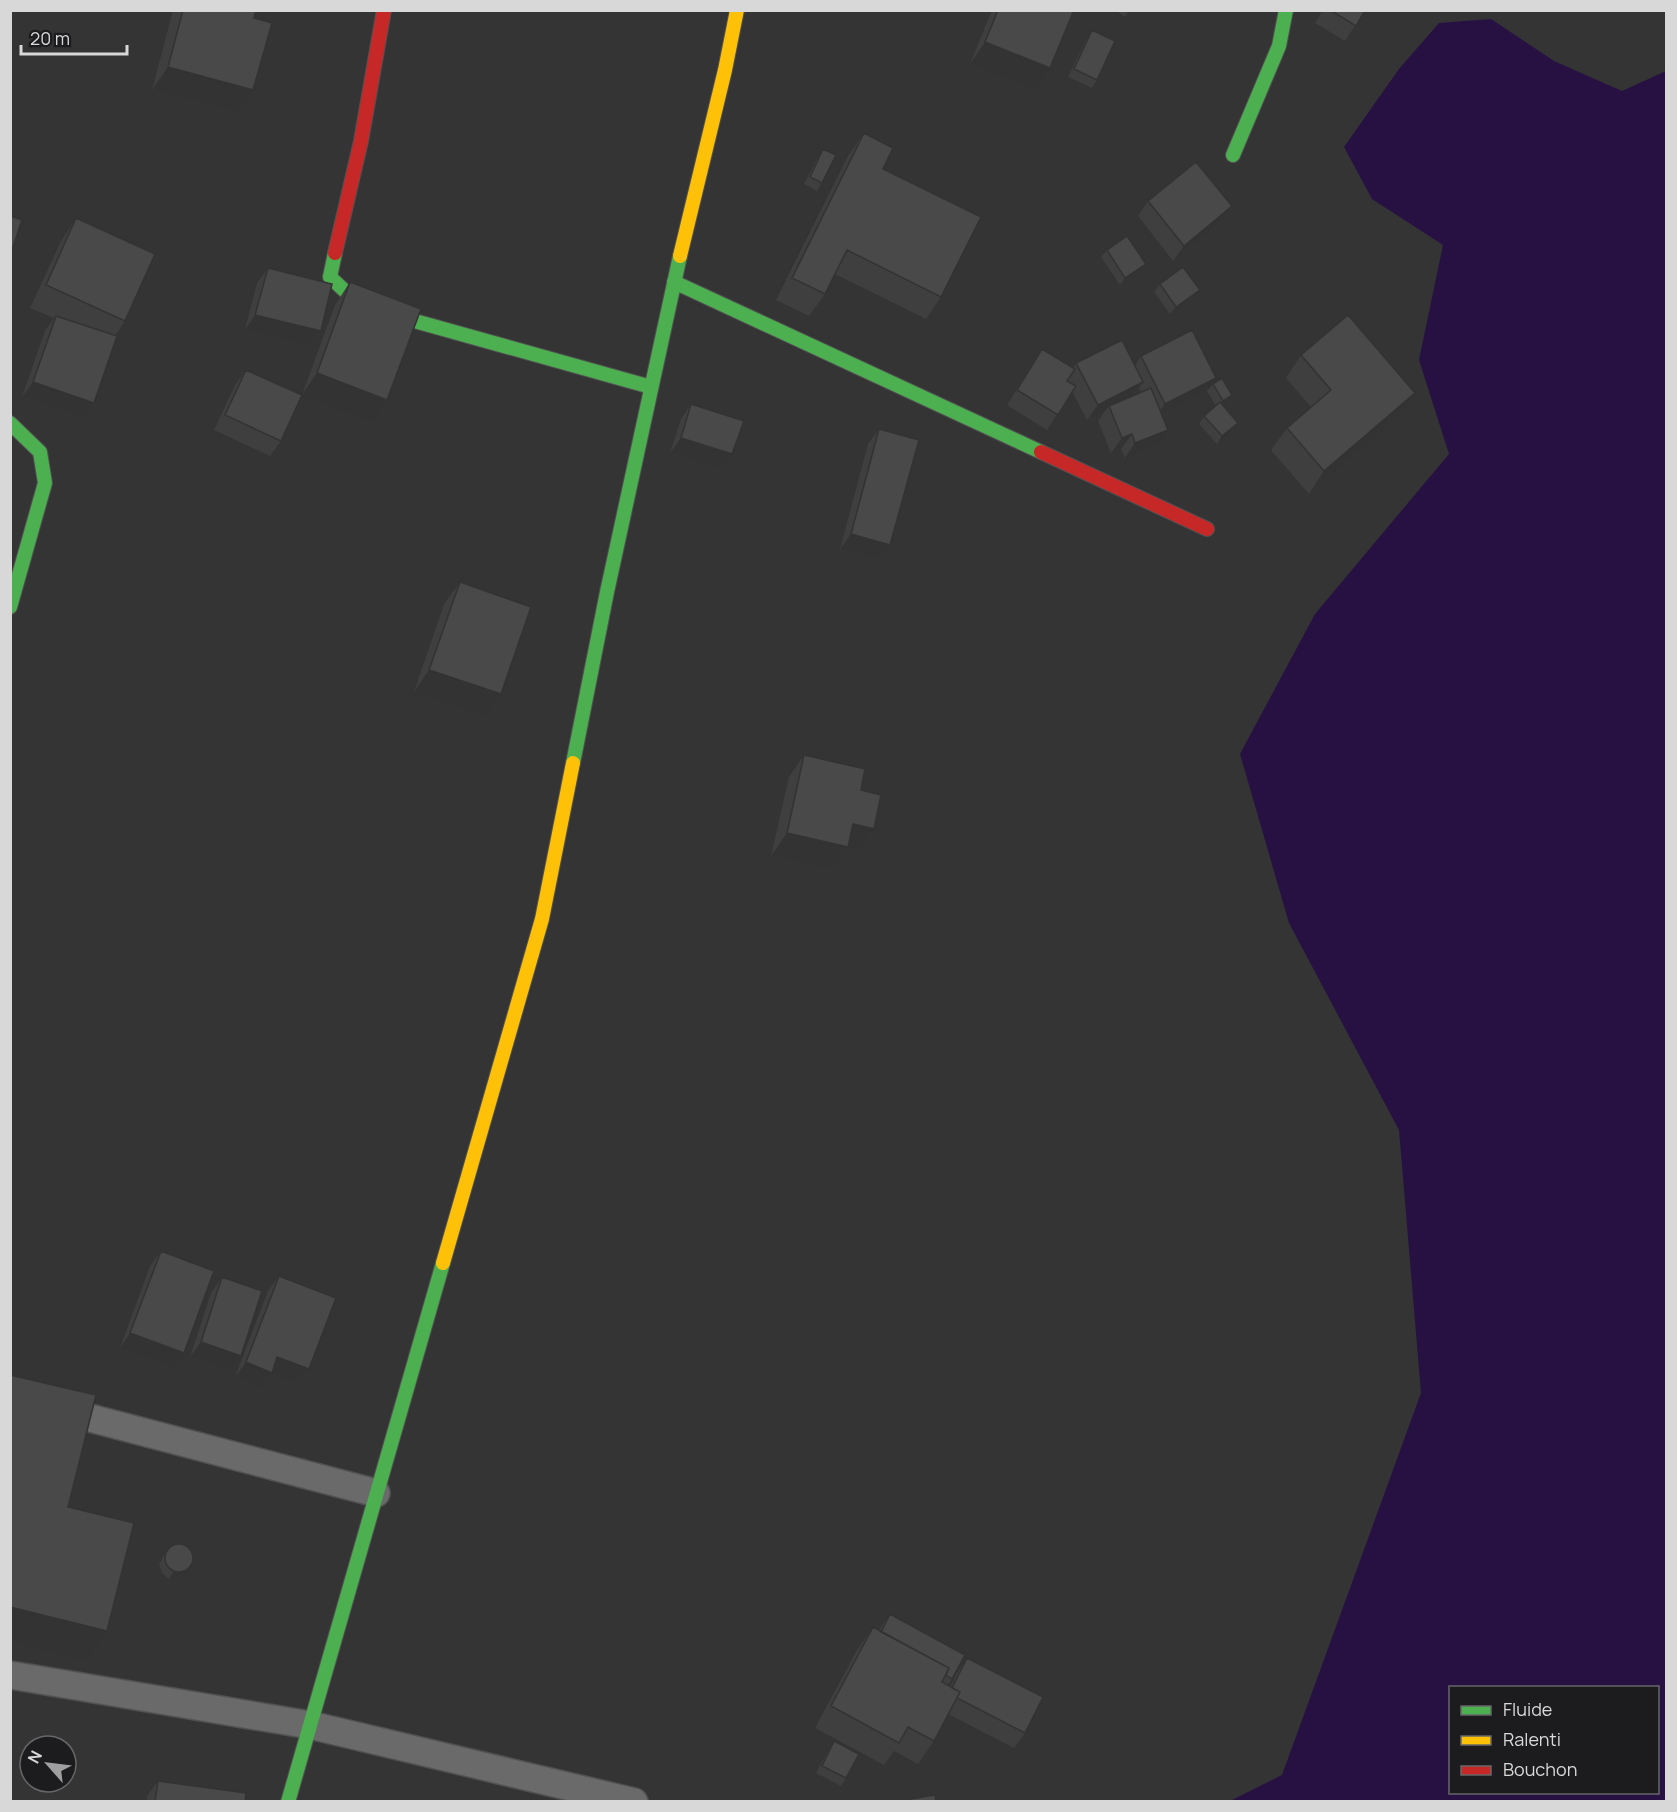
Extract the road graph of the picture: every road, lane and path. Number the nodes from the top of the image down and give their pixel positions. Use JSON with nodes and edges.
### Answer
{"nodes":[{"id":1,"x":384,"y":10,"type":"edge"},
{"id":2,"x":737,"y":10,"type":"edge"},
{"id":3,"x":1286,"y":10,"type":"edge"},
{"id":4,"x":1233,"y":156,"type":"dead end"},
{"id":5,"x":674,"y":282,"type":"junction"},
{"id":6,"x":651,"y":387,"type":"junction"},
{"id":7,"x":10,"y":423,"type":"edge"},
{"id":8,"x":1207,"y":529,"type":"dead end"},
{"id":9,"x":10,"y":607,"type":"edge"},
{"id":10,"x":10,"y":1397,"type":"edge"},
{"id":11,"x":376,"y":1493,"type":"junction"},
{"id":12,"x":10,"y":1675,"type":"edge"},
{"id":13,"x":310,"y":1725,"type":"junction"},
{"id":14,"x":288,"y":1802,"type":"edge"},
{"id":15,"x":634,"y":1802,"type":"edge"}],
"edges":[{"from":1,"to":6,"type":"street"},
{"from":2,"to":5,"type":"street"},
{"from":3,"to":4,"type":"street"},
{"from":5,"to":6,"type":"street"},
{"from":5,"to":8,"type":"street"},
{"from":6,"to":11,"type":"street"},
{"from":7,"to":9,"type":"street"},
{"from":10,"to":11,"type":"street"},
{"from":11,"to":13,"type":"street"},
{"from":12,"to":13,"type":"street"},
{"from":13,"to":14,"type":"street"},
{"from":13,"to":15,"type":"street"}]}
